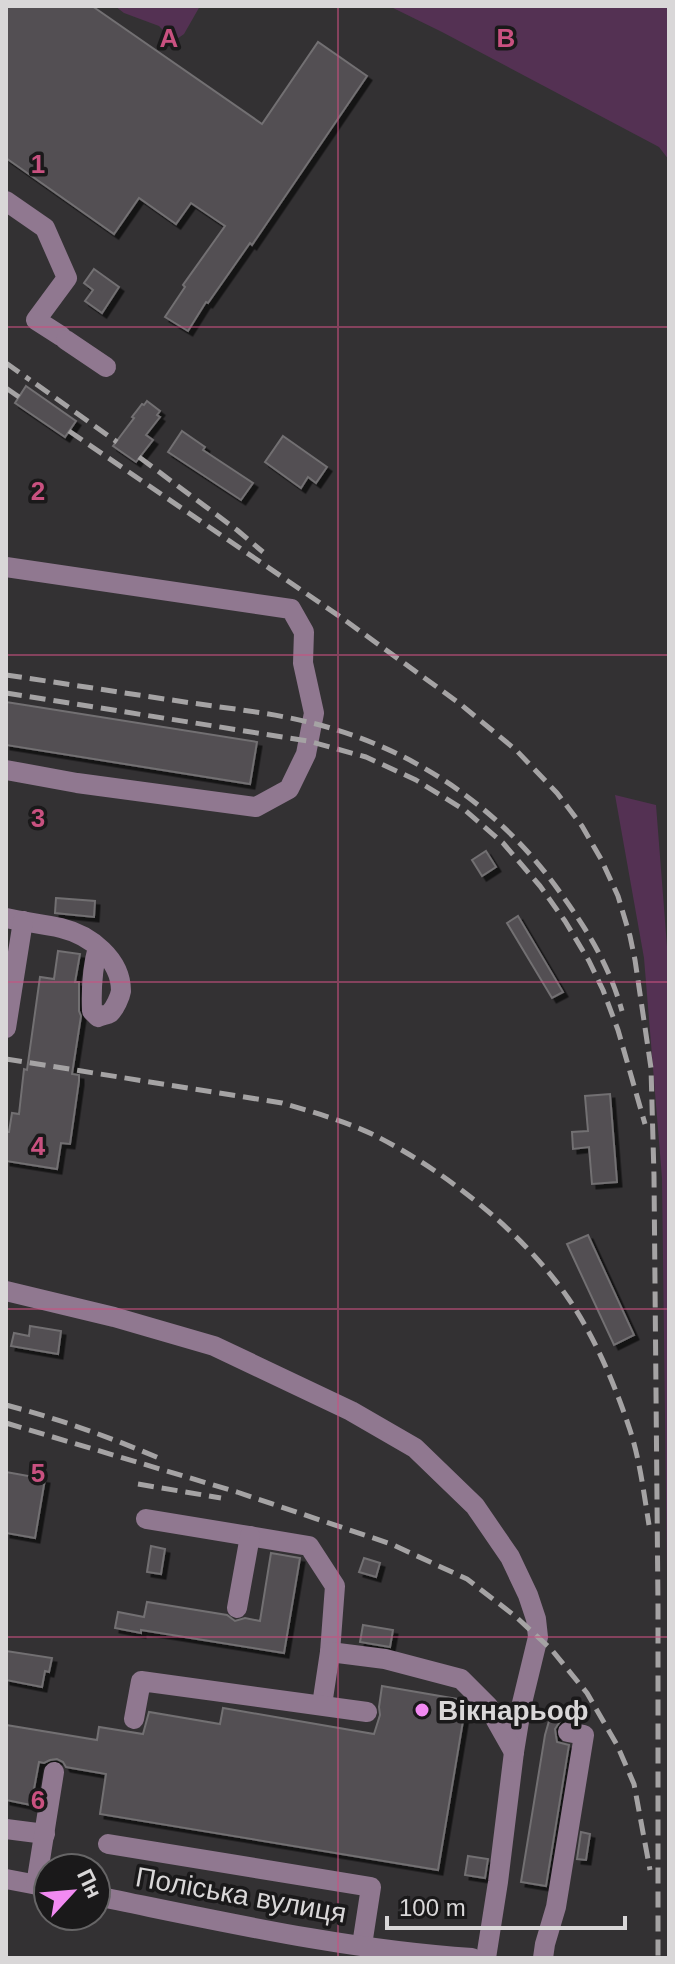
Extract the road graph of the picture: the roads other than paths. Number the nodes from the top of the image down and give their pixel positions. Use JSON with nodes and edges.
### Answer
{"nodes":[{"id":1,"x":6,"y":201,"type":"edge"},
{"id":2,"x":106,"y":367,"type":"dead end"},
{"id":3,"x":6,"y":567,"type":"edge"},
{"id":4,"x":6,"y":770,"type":"edge"},
{"id":5,"x":15,"y":920,"type":"edge"},
{"id":6,"x":98,"y":947,"type":"dead end"},
{"id":7,"x":6,"y":1028,"type":"edge"},
{"id":8,"x":6,"y":1291,"type":"edge"},
{"id":9,"x":146,"y":1519,"type":"dead end"},
{"id":10,"x":250,"y":1536,"type":"junction"},
{"id":11,"x":237,"y":1608,"type":"dead end"},
{"id":12,"x":330,"y":1652,"type":"junction"},
{"id":13,"x":322,"y":1705,"type":"junction"},
{"id":14,"x":367,"y":1712,"type":"dead end"},
{"id":15,"x":134,"y":1719,"type":"dead end"},
{"id":16,"x":568,"y":1732,"type":"dead end"},
{"id":17,"x":514,"y":1752,"type":"junction"},
{"id":18,"x":54,"y":1772,"type":"dead end"},
{"id":19,"x":6,"y":1829,"type":"edge"},
{"id":20,"x":45,"y":1834,"type":"junction"},
{"id":21,"x":108,"y":1844,"type":"dead end"},
{"id":22,"x":44,"y":1852,"type":"edge"},
{"id":23,"x":6,"y":1879,"type":"edge"},
{"id":24,"x":32,"y":1884,"type":"edge"},
{"id":25,"x":112,"y":1899,"type":"edge"},
{"id":26,"x":362,"y":1945,"type":"junction"},
{"id":27,"x":472,"y":1958,"type":"edge"},
{"id":28,"x":486,"y":1958,"type":"edge"},
{"id":29,"x":543,"y":1958,"type":"edge"}],
"edges":[{"from":1,"to":2,"type":"street"},
{"from":3,"to":4,"type":"street"},
{"from":5,"to":6,"type":"street"},
{"from":5,"to":7,"type":"street"},
{"from":8,"to":17,"type":"street"},
{"from":9,"to":10,"type":"street"},
{"from":10,"to":11,"type":"street"},
{"from":10,"to":12,"type":"street"},
{"from":12,"to":13,"type":"street"},
{"from":12,"to":17,"type":"street"},
{"from":13,"to":14,"type":"street"},
{"from":13,"to":15,"type":"street"},
{"from":16,"to":29,"type":"street"},
{"from":17,"to":28,"type":"street"},
{"from":18,"to":20,"type":"street"},
{"from":19,"to":20,"type":"street"},
{"from":20,"to":22,"type":"street"},
{"from":21,"to":26,"type":"street"},
{"from":23,"to":24,"type":"street"},
{"from":25,"to":26,"type":"street","name":"Поліська вулиця"},
{"from":26,"to":27,"type":"street","name":"Поліська вулиця"}]}
